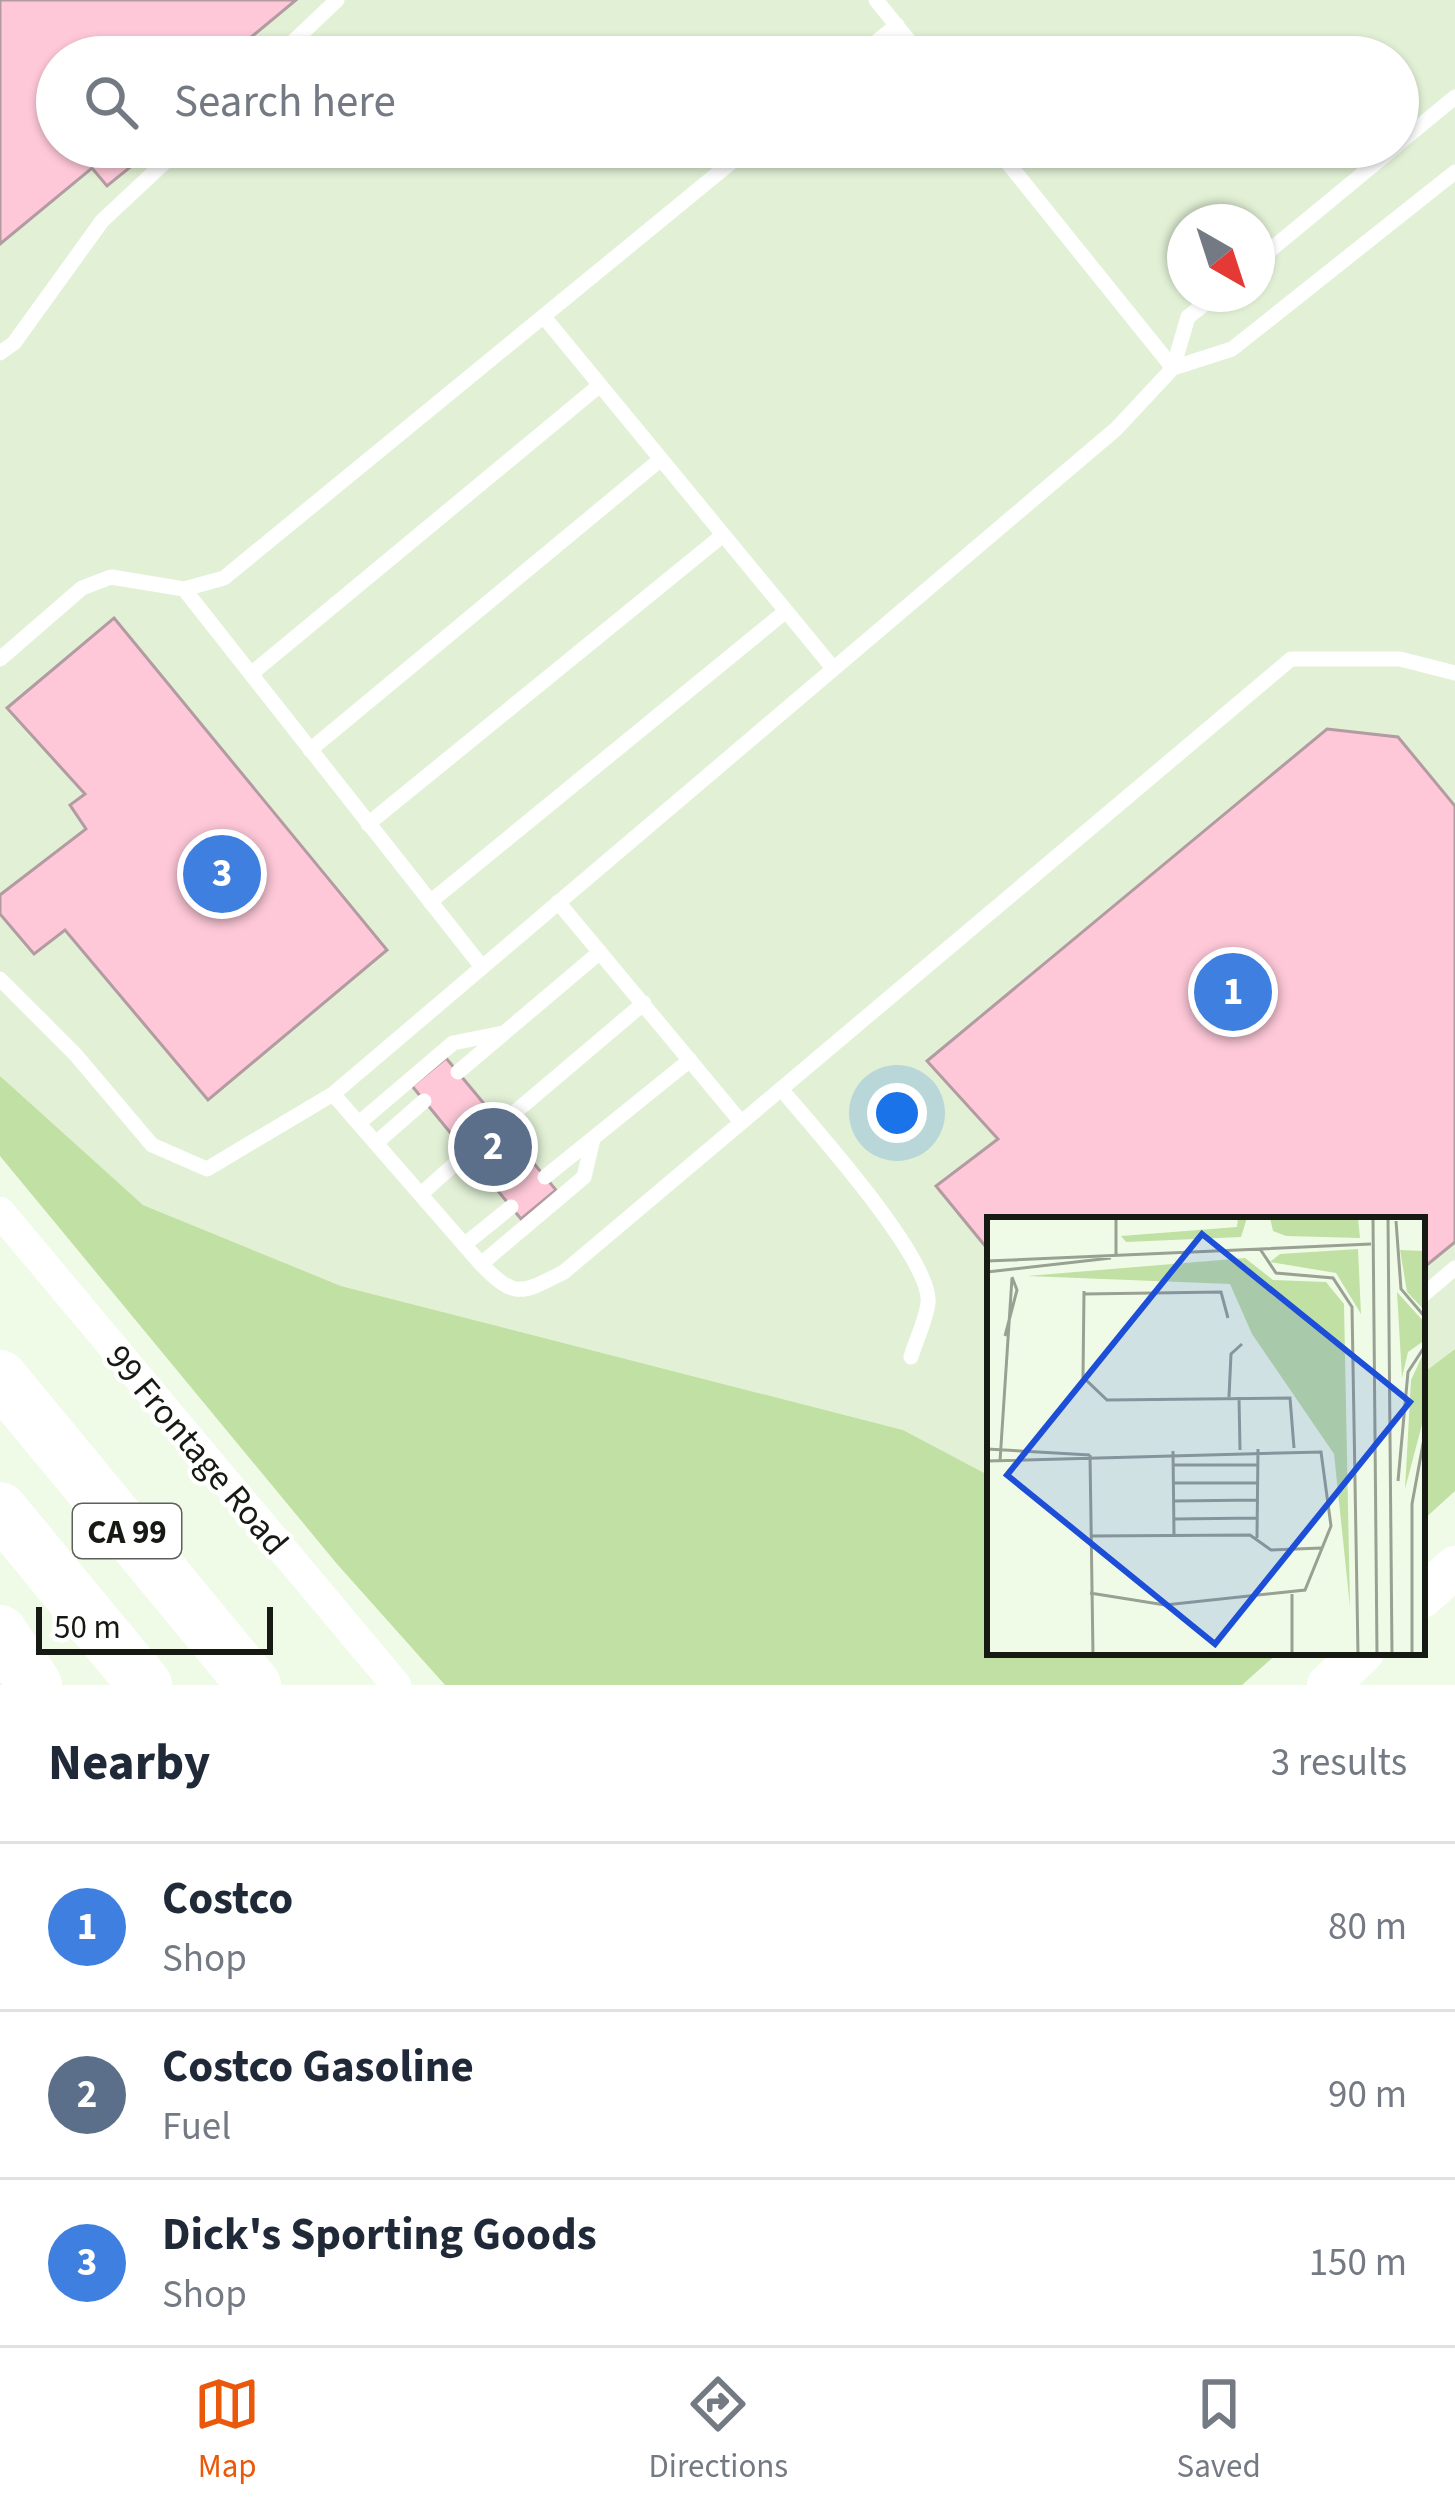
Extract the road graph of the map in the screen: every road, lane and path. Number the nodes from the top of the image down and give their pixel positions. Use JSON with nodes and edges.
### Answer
{"nodes":[{"id":1,"x":337,"y":0,"type":"edge"},
{"id":2,"x":876,"y":0,"type":"edge"},
{"id":3,"x":897,"y":26,"type":"junction"},
{"id":4,"x":299,"y":36,"type":"edge"},
{"id":5,"x":885,"y":36,"type":"edge"},
{"id":6,"x":905,"y":36,"type":"edge"},
{"id":7,"x":1455,"y":97,"type":"edge"},
{"id":8,"x":1419,"y":127,"type":"edge"},
{"id":9,"x":159,"y":168,"type":"edge"},
{"id":10,"x":725,"y":168,"type":"edge"},
{"id":11,"x":1012,"y":168,"type":"edge"},
{"id":12,"x":1369,"y":168,"type":"edge"},
{"id":13,"x":1455,"y":172,"type":"edge"},
{"id":14,"x":1275,"y":246,"type":"edge"},
{"id":15,"x":1195,"y":312,"type":"edge"},
{"id":16,"x":544,"y":317,"type":"junction"},
{"id":17,"x":0,"y":353,"type":"edge"},
{"id":18,"x":1173,"y":368,"type":"junction"},
{"id":19,"x":600,"y":386,"type":"junction"},
{"id":20,"x":661,"y":459,"type":"junction"},
{"id":21,"x":723,"y":535,"type":"junction"},
{"id":22,"x":184,"y":589,"type":"junction"},
{"id":23,"x":786,"y":611,"type":"junction"},
{"id":24,"x":0,"y":659,"type":"edge"},
{"id":25,"x":833,"y":668,"type":"junction"},
{"id":26,"x":1455,"y":673,"type":"edge"},
{"id":27,"x":250,"y":674,"type":"junction"},
{"id":28,"x":310,"y":750,"type":"junction"},
{"id":29,"x":368,"y":824,"type":"junction"},
{"id":30,"x":430,"y":902,"type":"junction"},
{"id":31,"x":558,"y":902,"type":"junction"},
{"id":32,"x":600,"y":952,"type":"junction"},
{"id":33,"x":482,"y":967,"type":"junction"},
{"id":34,"x":0,"y":979,"type":"edge"},
{"id":35,"x":644,"y":1003,"type":"junction"},
{"id":36,"x":506,"y":1032,"type":"junction"},
{"id":37,"x":690,"y":1060,"type":"junction"},
{"id":38,"x":458,"y":1072,"type":"dead end"},
{"id":39,"x":781,"y":1089,"type":"junction"},
{"id":40,"x":334,"y":1094,"type":"junction"},
{"id":41,"x":424,"y":1101,"type":"dead end"},
{"id":42,"x":741,"y":1122,"type":"junction"},
{"id":43,"x":359,"y":1124,"type":"junction"},
{"id":44,"x":501,"y":1124,"type":"dead end"},
{"id":45,"x":592,"y":1139,"type":"junction"},
{"id":46,"x":376,"y":1143,"type":"junction"},
{"id":47,"x":467,"y":1153,"type":"dead end"},
{"id":48,"x":545,"y":1178,"type":"dead end"},
{"id":49,"x":421,"y":1194,"type":"junction"},
{"id":50,"x":511,"y":1207,"type":"dead end"},
{"id":51,"x":0,"y":1212,"type":"edge"},
{"id":52,"x":464,"y":1245,"type":"junction"},
{"id":53,"x":481,"y":1264,"type":"junction"},
{"id":54,"x":1455,"y":1268,"type":"edge"},
{"id":55,"x":1425,"y":1293,"type":"edge"},
{"id":56,"x":911,"y":1357,"type":"dead end"},
{"id":57,"x":0,"y":1377,"type":"edge"},
{"id":58,"x":0,"y":1509,"type":"edge"},
{"id":59,"x":1455,"y":1567,"type":"edge"},
{"id":60,"x":1425,"y":1594,"type":"edge"},
{"id":61,"x":0,"y":1633,"type":"edge"},
{"id":62,"x":1360,"y":1655,"type":"edge"},
{"id":63,"x":35,"y":1685,"type":"edge"},
{"id":64,"x":146,"y":1685,"type":"edge"},
{"id":65,"x":254,"y":1685,"type":"edge"},
{"id":66,"x":396,"y":1685,"type":"edge"},
{"id":67,"x":1328,"y":1685,"type":"edge"}],
"edges":[{"from":1,"to":4,"type":"lane"},
{"from":2,"to":3,"type":"lane"},
{"from":3,"to":5,"type":"lane"},
{"from":3,"to":6,"type":"lane"},
{"from":7,"to":8,"type":"lane"},
{"from":9,"to":17,"type":"lane"},
{"from":10,"to":16,"type":"lane"},
{"from":11,"to":18,"type":"lane"},
{"from":12,"to":14,"type":"lane"},
{"from":13,"to":18,"type":"lane"},
{"from":15,"to":18,"type":"lane"},
{"from":16,"to":19,"type":"lane"},
{"from":16,"to":22,"type":"lane"},
{"from":18,"to":25,"type":"lane"},
{"from":19,"to":20,"type":"lane"},
{"from":19,"to":27,"type":"lane"},
{"from":20,"to":21,"type":"lane"},
{"from":20,"to":28,"type":"lane"},
{"from":21,"to":23,"type":"lane"},
{"from":21,"to":29,"type":"lane"},
{"from":22,"to":24,"type":"lane"},
{"from":22,"to":27,"type":"lane"},
{"from":23,"to":25,"type":"lane"},
{"from":23,"to":30,"type":"lane"},
{"from":25,"to":31,"type":"lane"},
{"from":26,"to":39,"type":"lane"},
{"from":27,"to":28,"type":"lane"},
{"from":28,"to":29,"type":"lane"},
{"from":29,"to":30,"type":"lane"},
{"from":30,"to":33,"type":"lane"},
{"from":31,"to":32,"type":"lane"},
{"from":31,"to":33,"type":"lane"},
{"from":32,"to":35,"type":"lane"},
{"from":32,"to":36,"type":"lane"},
{"from":33,"to":40,"type":"lane"},
{"from":34,"to":40,"type":"lane"},
{"from":35,"to":37,"type":"lane"},
{"from":35,"to":44,"type":"lane"},
{"from":36,"to":38,"type":"lane"},
{"from":36,"to":43,"type":"lane"},
{"from":37,"to":42,"type":"lane"},
{"from":37,"to":45,"type":"lane"},
{"from":39,"to":42,"type":"lane"},
{"from":39,"to":56,"type":"lane"},
{"from":40,"to":43,"type":"lane"},
{"from":41,"to":46,"type":"lane"},
{"from":42,"to":53,"type":"lane"},
{"from":43,"to":46,"type":"lane"},
{"from":45,"to":48,"type":"lane"},
{"from":45,"to":53,"type":"lane"},
{"from":46,"to":49,"type":"lane"},
{"from":47,"to":49,"type":"lane"},
{"from":49,"to":52,"type":"lane"},
{"from":50,"to":52,"type":"lane"},
{"from":51,"to":66,"type":"street","name":"99 Frontage Road"},
{"from":52,"to":53,"type":"lane"},
{"from":54,"to":55,"type":"lane"},
{"from":57,"to":65,"type":"highway","number":"CA 99"},
{"from":58,"to":64,"type":"highway","number":"CA 99"},
{"from":59,"to":60,"type":"main road"},
{"from":61,"to":63,"type":"highway"},
{"from":62,"to":67,"type":"main road"}]}
